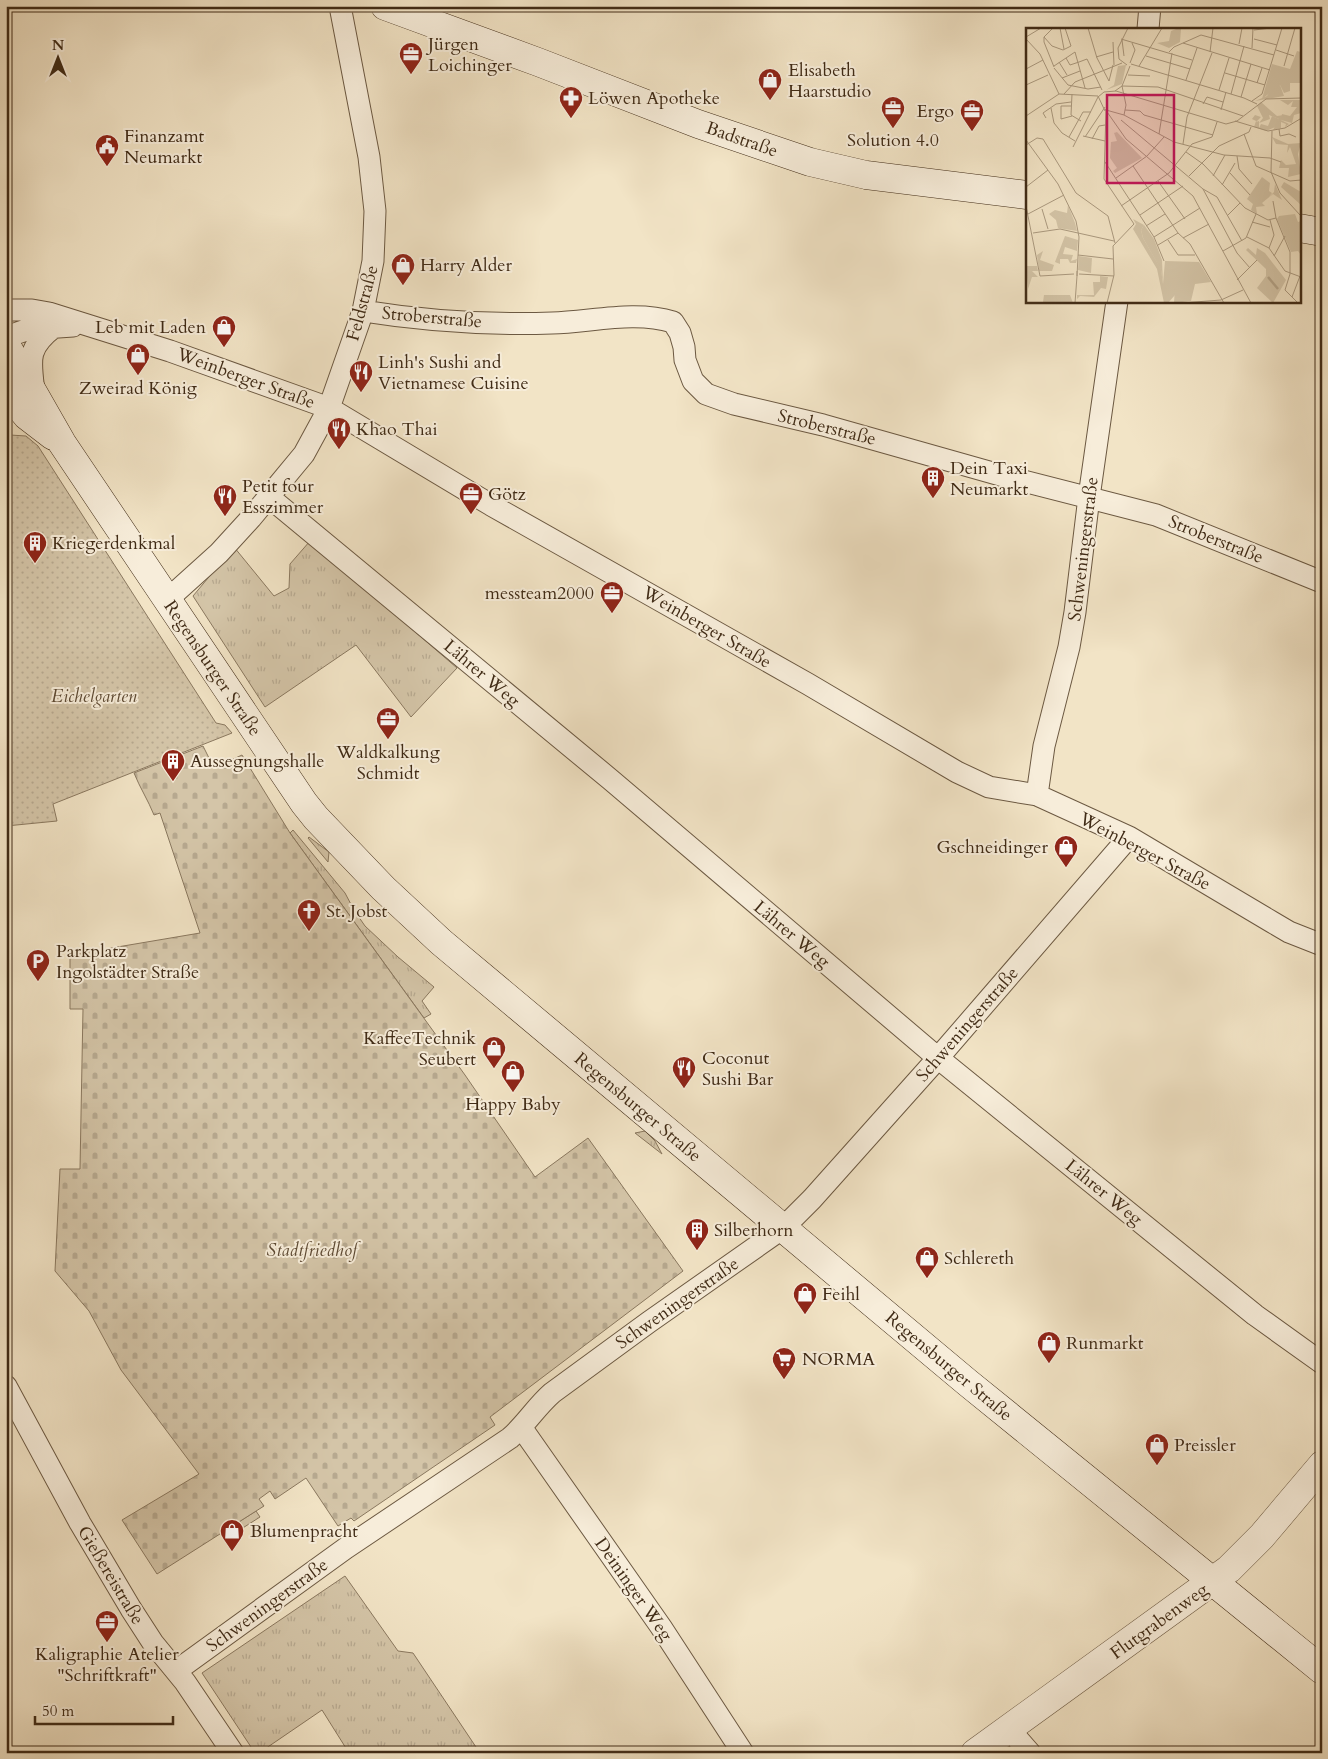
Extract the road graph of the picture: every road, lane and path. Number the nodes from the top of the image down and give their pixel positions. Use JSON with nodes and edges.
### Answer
{"nodes":[{"id":1,"x":340,"y":6,"type":"edge"},
{"id":2,"x":385,"y":6,"type":"edge"},
{"id":3,"x":1150,"y":6,"type":"edge"},
{"id":4,"x":1148,"y":28,"type":"edge"},
{"id":5,"x":1026,"y":195,"type":"edge"},
{"id":6,"x":1300,"y":228,"type":"edge"},
{"id":7,"x":1322,"y":232,"type":"edge"},
{"id":8,"x":1117,"y":302,"type":"edge"},
{"id":9,"x":6,"y":310,"type":"edge"},
{"id":10,"x":363,"y":311,"type":"junction"},
{"id":11,"x":84,"y":325,"type":"junction"},
{"id":12,"x":54,"y":327,"type":"junction"},
{"id":13,"x":6,"y":337,"type":"edge"},
{"id":14,"x":6,"y":345,"type":"edge"},
{"id":15,"x":6,"y":391,"type":"edge"},
{"id":16,"x":22,"y":407,"type":"edge"},
{"id":17,"x":329,"y":408,"type":"junction"},
{"id":18,"x":269,"y":497,"type":"junction"},
{"id":19,"x":1089,"y":497,"type":"junction"},
{"id":20,"x":1322,"y":582,"type":"edge"},
{"id":21,"x":168,"y":599,"type":"junction"},
{"id":22,"x":1037,"y":795,"type":"junction"},
{"id":23,"x":1128,"y":837,"type":"junction"},
{"id":24,"x":1322,"y":945,"type":"edge"},
{"id":25,"x":938,"y":1058,"type":"junction"},
{"id":26,"x":783,"y":1228,"type":"junction"},
{"id":27,"x":1322,"y":1363,"type":"edge"},
{"id":28,"x":6,"y":1386,"type":"edge"},
{"id":29,"x":521,"y":1428,"type":"junction"},
{"id":30,"x":1322,"y":1465,"type":"edge"},
{"id":31,"x":1212,"y":1582,"type":"junction"},
{"id":32,"x":1322,"y":1670,"type":"edge"},
{"id":33,"x":176,"y":1671,"type":"junction"},
{"id":34,"x":1009,"y":1729,"type":"junction"},
{"id":35,"x":234,"y":1753,"type":"edge"},
{"id":36,"x":743,"y":1753,"type":"edge"},
{"id":37,"x":975,"y":1753,"type":"edge"},
{"id":38,"x":1030,"y":1753,"type":"edge"}],
"edges":[{"from":1,"to":10,"type":"street","name":"Feldstraße"},
{"from":2,"to":5,"type":"main road","name":"Badstraße"},
{"from":3,"to":4,"type":"street"},
{"from":6,"to":7,"type":"main road"},
{"from":8,"to":19,"type":"street","name":"Schweningerstraße"},
{"from":9,"to":11,"type":"street","name":"Weinberger Straße"},
{"from":10,"to":17,"type":"street","name":"Feldstraße"},
{"from":10,"to":19,"type":"street","name":"Stroberstraße"},
{"from":11,"to":12,"type":"street","name":"Weinberger Straße"},
{"from":11,"to":17,"type":"street","name":"Weinberger Straße"},
{"from":12,"to":13,"type":"street","name":"Weinberger Straße"},
{"from":12,"to":16,"type":"street"},
{"from":14,"to":16,"type":"main road","name":"Regensburger Straße"},
{"from":15,"to":16,"type":"main road","name":"Regensburger Straße"},
{"from":16,"to":21,"type":"main road","name":"Regensburger Straße"},
{"from":17,"to":18,"type":"street","name":"Feldstraße"},
{"from":17,"to":22,"type":"street","name":"Weinberger Straße"},
{"from":18,"to":21,"type":"street","name":"Feldstraße"},
{"from":18,"to":25,"type":"street","name":"Lährer Weg"},
{"from":19,"to":20,"type":"street","name":"Stroberstraße"},
{"from":19,"to":22,"type":"street","name":"Schweningerstraße"},
{"from":21,"to":26,"type":"main road","name":"Regensburger Straße"},
{"from":22,"to":23,"type":"street","name":"Weinberger Straße"},
{"from":23,"to":24,"type":"street","name":"Weinberger Straße"},
{"from":23,"to":25,"type":"street","name":"Schweningerstraße"},
{"from":25,"to":26,"type":"street","name":"Schweningerstraße"},
{"from":25,"to":27,"type":"street","name":"Lährer Weg"},
{"from":26,"to":29,"type":"street","name":"Schweningerstraße"},
{"from":26,"to":31,"type":"main road","name":"Regensburger Straße"},
{"from":28,"to":33,"type":"street","name":"Gießereistraße"},
{"from":29,"to":33,"type":"street","name":"Schweningerstraße"},
{"from":29,"to":36,"type":"street","name":"Deininger Weg"},
{"from":30,"to":31,"type":"main road","name":"Flutgrabenweg"},
{"from":31,"to":32,"type":"main road","name":"Regensburger Straße"},
{"from":31,"to":34,"type":"main road","name":"Flutgrabenweg"},
{"from":33,"to":35,"type":"street","name":"Gießereistraße"},
{"from":34,"to":37,"type":"main road","name":"Flutgrabenweg"},
{"from":34,"to":38,"type":"street"}]}
